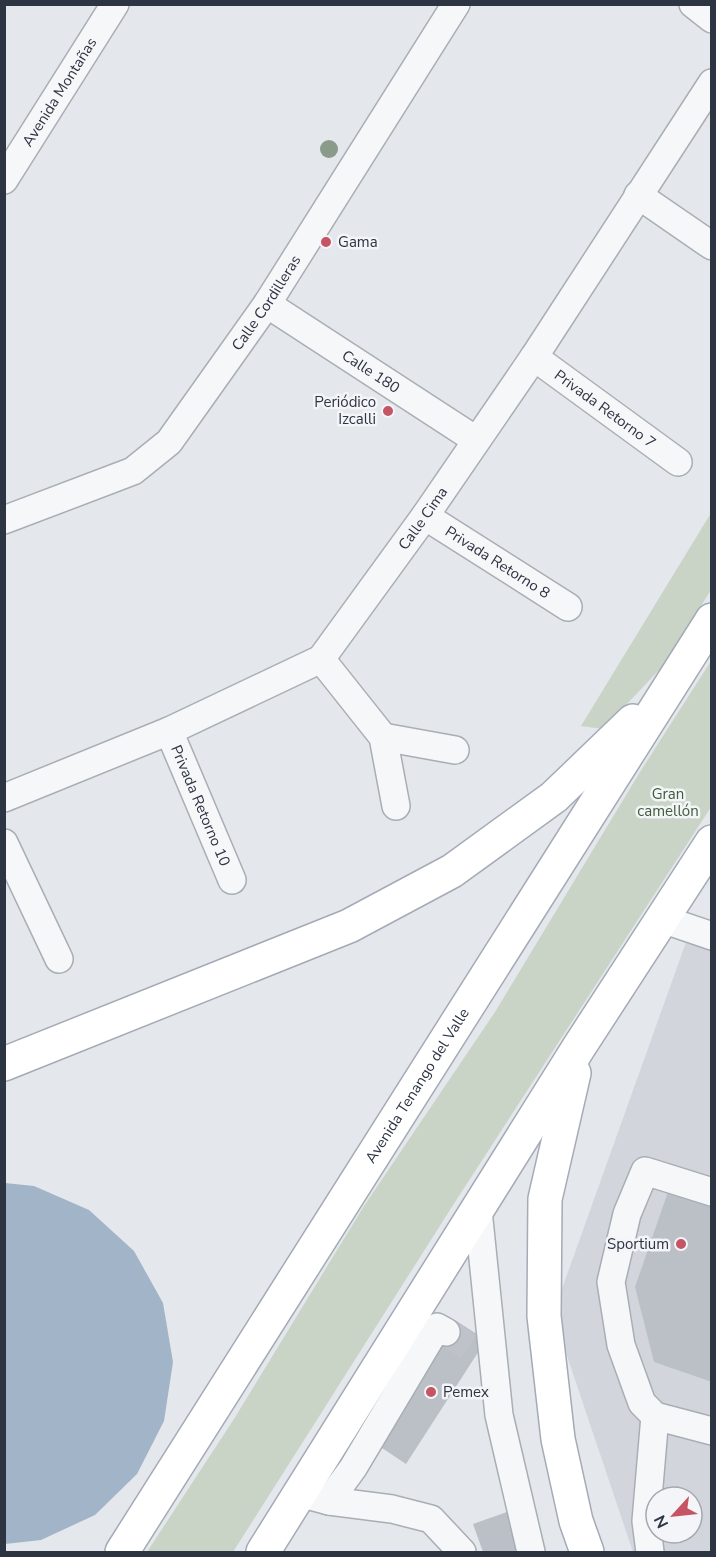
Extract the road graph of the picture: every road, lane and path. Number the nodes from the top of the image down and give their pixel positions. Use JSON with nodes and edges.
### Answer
{"nodes":[{"id":1,"x":115,"y":4,"type":"edge"},
{"id":2,"x":456,"y":4,"type":"edge"},
{"id":3,"x":693,"y":4,"type":"edge"},
{"id":4,"x":711,"y":19,"type":"edge"},
{"id":5,"x":711,"y":83,"type":"edge"},
{"id":6,"x":4,"y":180,"type":"edge"},
{"id":7,"x":638,"y":195,"type":"junction"},
{"id":8,"x":711,"y":246,"type":"edge"},
{"id":9,"x":267,"y":304,"type":"junction"},
{"id":10,"x":534,"y":357,"type":"junction"},
{"id":11,"x":476,"y":440,"type":"junction"},
{"id":12,"x":678,"y":462,"type":"dead end"},
{"id":13,"x":425,"y":516,"type":"junction"},
{"id":14,"x":4,"y":520,"type":"edge"},
{"id":15,"x":568,"y":607,"type":"dead end"},
{"id":16,"x":711,"y":620,"type":"edge"},
{"id":17,"x":321,"y":659,"type":"junction"},
{"id":18,"x":670,"y":684,"type":"junction"},
{"id":19,"x":169,"y":731,"type":"junction"},
{"id":20,"x":383,"y":737,"type":"junction"},
{"id":21,"x":455,"y":750,"type":"dead end"},
{"id":22,"x":4,"y":798,"type":"edge"},
{"id":23,"x":396,"y":806,"type":"dead end"},
{"id":24,"x":711,"y":842,"type":"edge"},
{"id":25,"x":4,"y":843,"type":"edge"},
{"id":26,"x":232,"y":880,"type":"dead end"},
{"id":27,"x":662,"y":920,"type":"junction"},
{"id":28,"x":711,"y":936,"type":"edge"},
{"id":29,"x":59,"y":959,"type":"dead end"},
{"id":30,"x":579,"y":1047,"type":"junction"},
{"id":31,"x":4,"y":1064,"type":"edge"},
{"id":32,"x":711,"y":1192,"type":"edge"},
{"id":33,"x":478,"y":1210,"type":"junction"},
{"id":34,"x":655,"y":1416,"type":"junction"},
{"id":35,"x":711,"y":1431,"type":"edge"},
{"id":36,"x":314,"y":1497,"type":"junction"},
{"id":37,"x":122,"y":1552,"type":"edge"},
{"id":38,"x":263,"y":1552,"type":"edge"},
{"id":39,"x":462,"y":1552,"type":"edge"},
{"id":40,"x":531,"y":1552,"type":"edge"},
{"id":41,"x":587,"y":1552,"type":"edge"},
{"id":42,"x":650,"y":1552,"type":"edge"}],
"edges":[{"from":1,"to":6,"type":"street","name":"Avenida Montañas"},
{"from":2,"to":9,"type":"street","name":"Calle Cordilleras"},
{"from":3,"to":4,"type":"street"},
{"from":5,"to":7,"type":"street","name":"Calle Cima"},
{"from":7,"to":8,"type":"street"},
{"from":7,"to":10,"type":"street","name":"Calle Cima"},
{"from":9,"to":11,"type":"street","name":"Calle 180"},
{"from":9,"to":14,"type":"street","name":"Calle Cordilleras"},
{"from":10,"to":11,"type":"street","name":"Calle Cima"},
{"from":10,"to":12,"type":"street","name":"Privada Retorno 7"},
{"from":11,"to":13,"type":"street","name":"Calle Cima"},
{"from":13,"to":15,"type":"street","name":"Privada Retorno 8"},
{"from":13,"to":17,"type":"street","name":"Calle Cima"},
{"from":16,"to":18,"type":"main road","name":"Avenida Tenango del Valle"},
{"from":17,"to":19,"type":"street","name":"Calle Cima"},
{"from":17,"to":20,"type":"street"},
{"from":18,"to":31,"type":"main road"},
{"from":18,"to":37,"type":"main road","name":"Avenida Tenango del Valle"},
{"from":19,"to":22,"type":"street","name":"Calle Cima"},
{"from":19,"to":26,"type":"street","name":"Privada Retorno 10"},
{"from":20,"to":21,"type":"street"},
{"from":20,"to":23,"type":"street"},
{"from":24,"to":27,"type":"main road"},
{"from":25,"to":29,"type":"street"},
{"from":27,"to":28,"type":"street"},
{"from":27,"to":30,"type":"main road"},
{"from":30,"to":33,"type":"main road"},
{"from":30,"to":41,"type":"main road"},
{"from":32,"to":34,"type":"street"},
{"from":33,"to":36,"type":"main road"},
{"from":33,"to":40,"type":"street"},
{"from":34,"to":35,"type":"street"},
{"from":34,"to":42,"type":"street"},
{"from":36,"to":38,"type":"main road"},
{"from":36,"to":39,"type":"street"}]}
